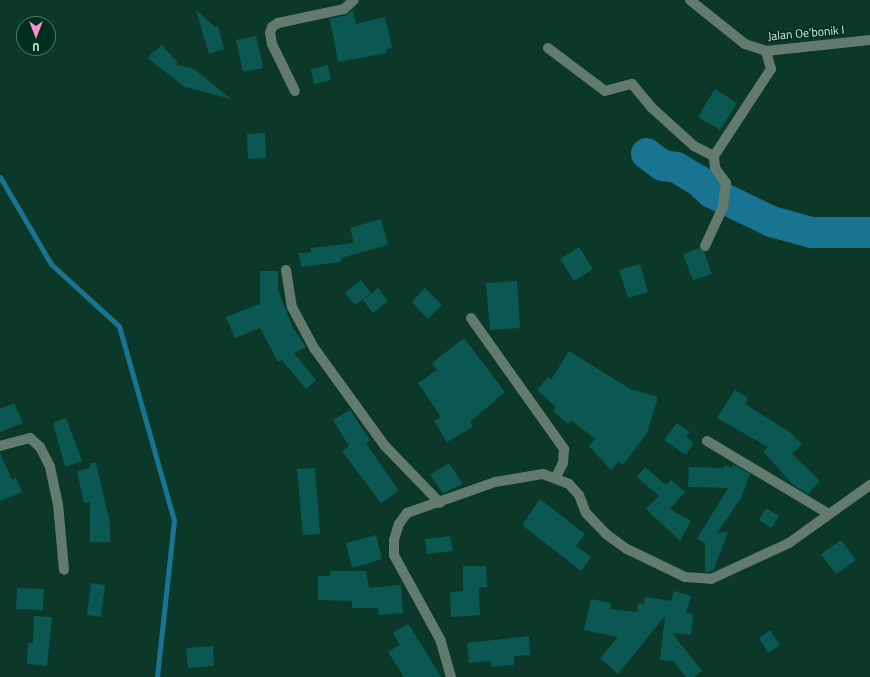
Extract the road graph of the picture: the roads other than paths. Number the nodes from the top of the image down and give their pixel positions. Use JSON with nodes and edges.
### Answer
{"nodes":[{"id":1,"x":354,"y":0,"type":"edge"},
{"id":2,"x":690,"y":0,"type":"edge"},
{"id":3,"x":870,"y":40,"type":"edge"},
{"id":4,"x":548,"y":48,"type":"dead end"},
{"id":5,"x":766,"y":51,"type":"junction"},
{"id":6,"x":295,"y":91,"type":"dead end"},
{"id":7,"x":714,"y":156,"type":"junction"},
{"id":8,"x":705,"y":246,"type":"dead end"},
{"id":9,"x":286,"y":270,"type":"dead end"},
{"id":10,"x":471,"y":318,"type":"dead end"},
{"id":11,"x":707,"y":441,"type":"dead end"},
{"id":12,"x":0,"y":446,"type":"edge"},
{"id":13,"x":556,"y":477,"type":"junction"},
{"id":14,"x":870,"y":485,"type":"edge"},
{"id":15,"x":440,"y":503,"type":"junction"},
{"id":16,"x":829,"y":514,"type":"junction"},
{"id":17,"x":64,"y":570,"type":"dead end"},
{"id":18,"x":452,"y":677,"type":"edge"}],
"edges":[{"from":1,"to":6,"type":"street"},
{"from":2,"to":5,"type":"street","name":"Jalan Oe'bonik I"},
{"from":3,"to":5,"type":"street","name":"Jalan Oe'bonik I"},
{"from":4,"to":7,"type":"street"},
{"from":5,"to":7,"type":"street"},
{"from":7,"to":8,"type":"street"},
{"from":9,"to":15,"type":"street"},
{"from":10,"to":13,"type":"street"},
{"from":11,"to":16,"type":"street"},
{"from":12,"to":17,"type":"street"},
{"from":13,"to":15,"type":"street"},
{"from":13,"to":16,"type":"street"},
{"from":14,"to":16,"type":"street"},
{"from":15,"to":18,"type":"street"}]}
